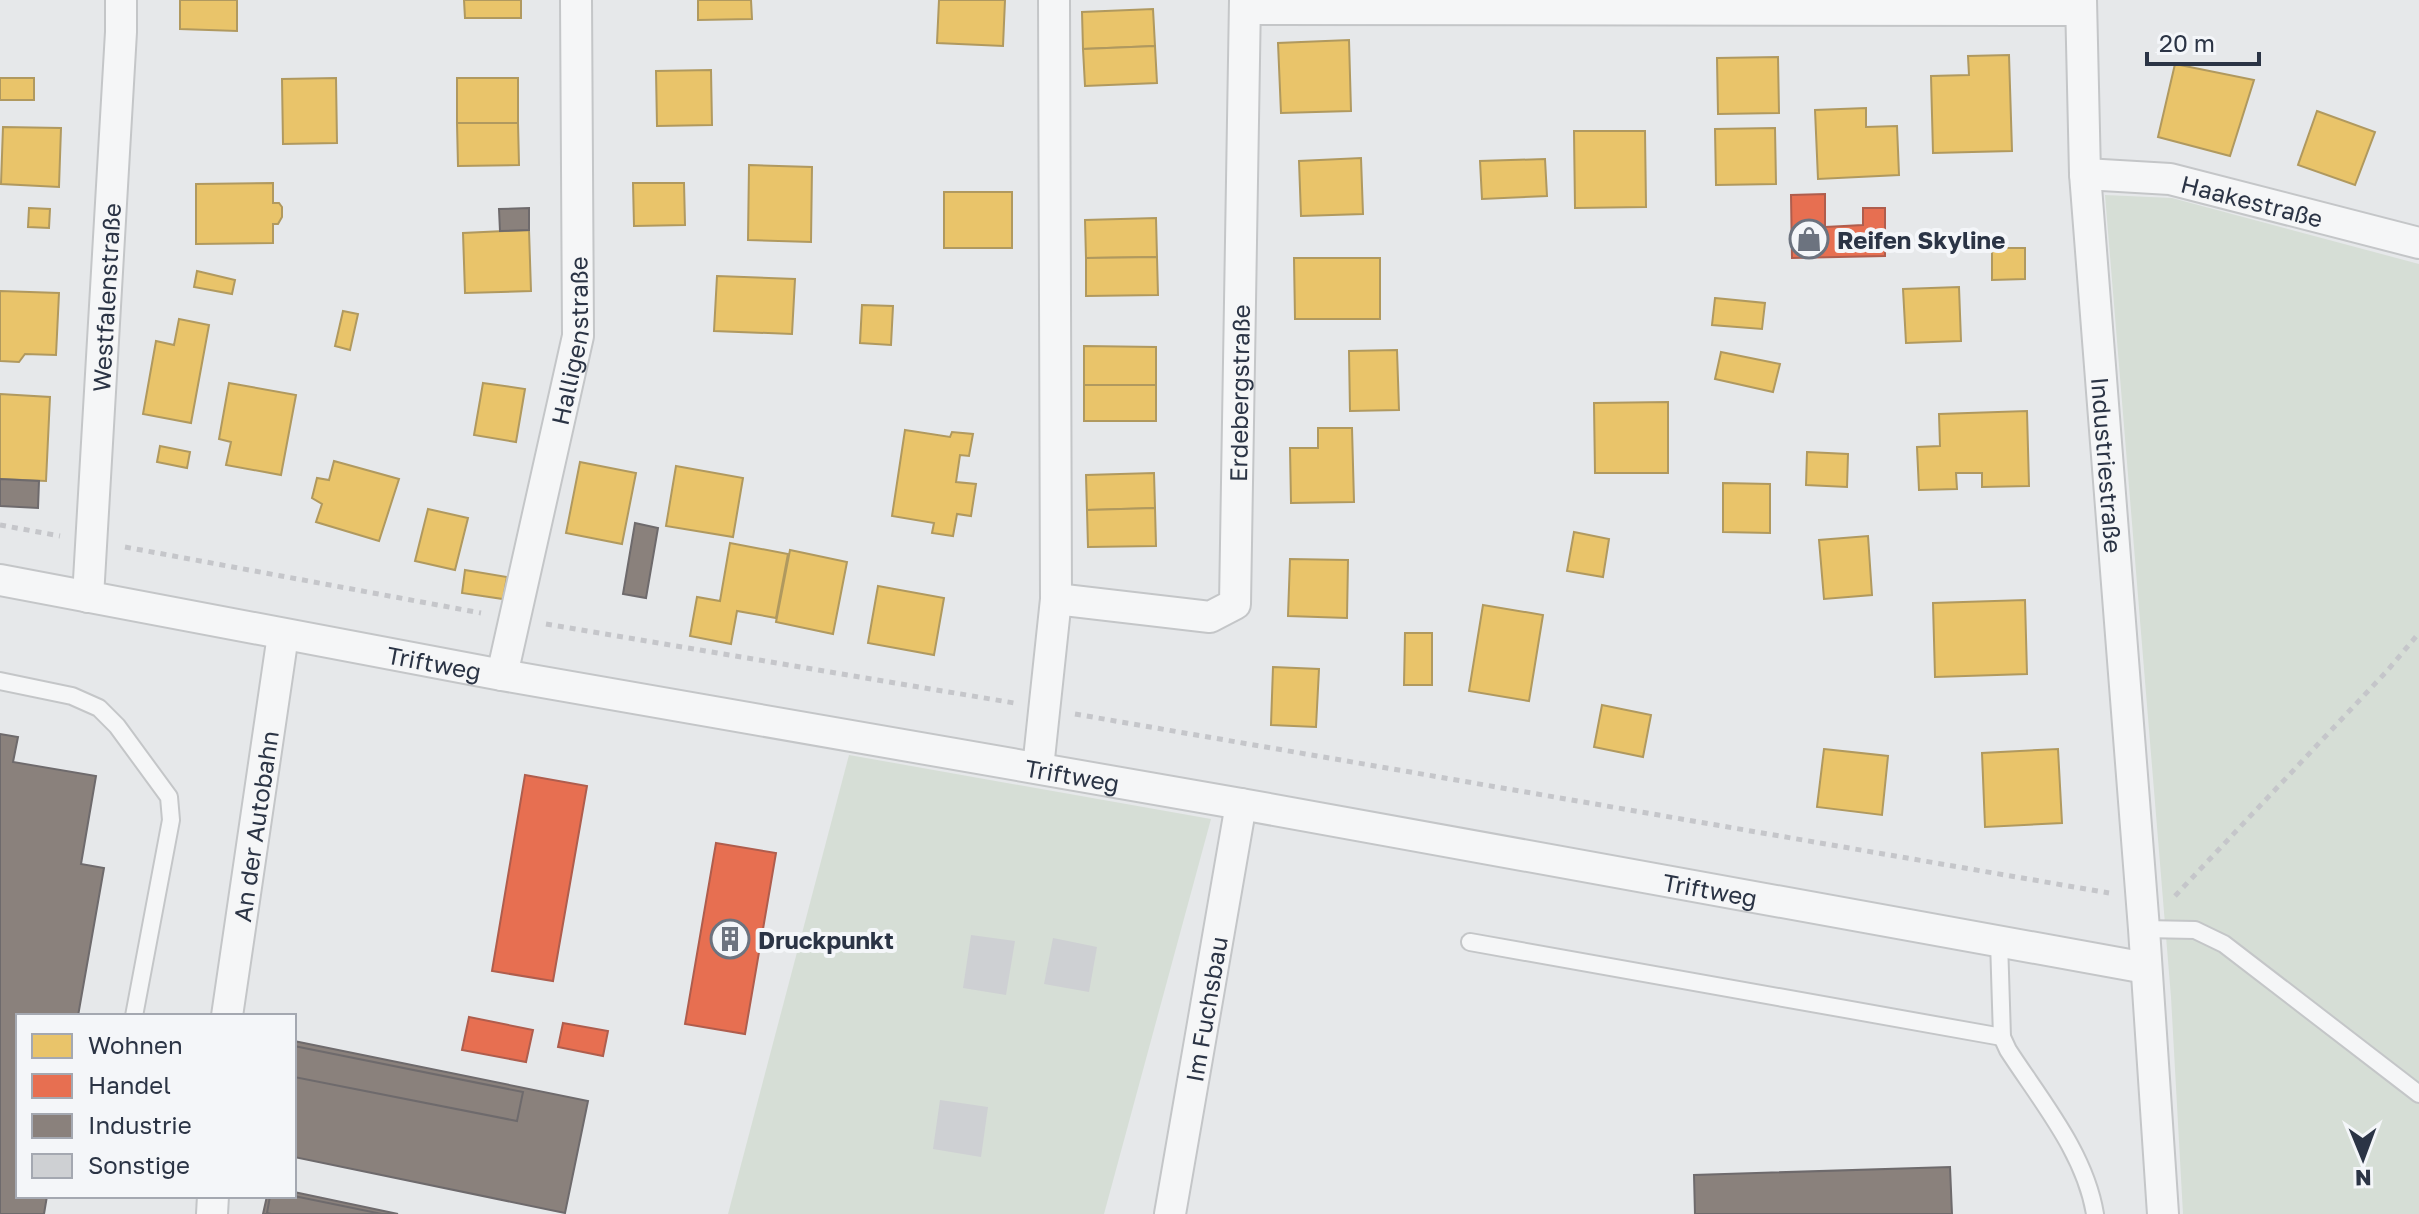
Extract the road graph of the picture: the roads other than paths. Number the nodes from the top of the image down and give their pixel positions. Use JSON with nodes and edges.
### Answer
{"nodes":[{"id":1,"x":121,"y":0,"type":"edge"},
{"id":2,"x":576,"y":0,"type":"edge"},
{"id":3,"x":1054,"y":0,"type":"edge"},
{"id":4,"x":1245,"y":4,"type":"edge"},
{"id":5,"x":2081,"y":5,"type":"edge"},
{"id":6,"x":2085,"y":174,"type":"junction"},
{"id":7,"x":2419,"y":243,"type":"edge"},
{"id":8,"x":0,"y":580,"type":"edge"},
{"id":9,"x":88,"y":597,"type":"junction"},
{"id":10,"x":1056,"y":599,"type":"junction"},
{"id":11,"x":283,"y":635,"type":"junction"},
{"id":12,"x":502,"y":675,"type":"junction"},
{"id":13,"x":0,"y":681,"type":"edge"},
{"id":14,"x":1038,"y":768,"type":"junction"},
{"id":15,"x":1241,"y":804,"type":"junction"},
{"id":16,"x":2144,"y":929,"type":"junction"},
{"id":17,"x":1999,"y":941,"type":"junction"},
{"id":18,"x":1470,"y":942,"type":"dead end"},
{"id":19,"x":2146,"y":968,"type":"junction"},
{"id":20,"x":134,"y":1014,"type":"edge"},
{"id":21,"x":227,"y":1014,"type":"edge"},
{"id":22,"x":2002,"y":1037,"type":"junction"},
{"id":23,"x":2419,"y":1094,"type":"edge"},
{"id":24,"x":1170,"y":1214,"type":"edge"},
{"id":25,"x":2095,"y":1214,"type":"edge"},
{"id":26,"x":2163,"y":1214,"type":"edge"}],
"edges":[{"from":1,"to":9,"type":"street","name":"Westfalenstraße"},
{"from":2,"to":12,"type":"street","name":"Halligenstraße"},
{"from":3,"to":10,"type":"street"},
{"from":4,"to":5,"type":"street"},
{"from":4,"to":10,"type":"street","name":"Erdebergstraße"},
{"from":5,"to":6,"type":"street","name":"Industriestraße"},
{"from":6,"to":7,"type":"street","name":"Haakestraße"},
{"from":6,"to":16,"type":"street","name":"Industriestraße"},
{"from":8,"to":9,"type":"street","name":"Triftweg"},
{"from":9,"to":11,"type":"street","name":"Triftweg"},
{"from":10,"to":14,"type":"street"},
{"from":11,"to":12,"type":"street","name":"Triftweg"},
{"from":11,"to":21,"type":"street","name":"An der Autobahn"},
{"from":12,"to":14,"type":"street","name":"Triftweg"},
{"from":13,"to":20,"type":"lane"},
{"from":14,"to":15,"type":"street","name":"Triftweg"},
{"from":15,"to":17,"type":"street","name":"Triftweg"},
{"from":15,"to":24,"type":"street","name":"Im Fuchsbau"},
{"from":16,"to":19,"type":"street","name":"Industriestraße"},
{"from":16,"to":23,"type":"lane"},
{"from":17,"to":19,"type":"street","name":"Triftweg"},
{"from":17,"to":22,"type":"lane"},
{"from":18,"to":22,"type":"lane"},
{"from":19,"to":26,"type":"street","name":"Industriestraße"},
{"from":22,"to":25,"type":"lane"}]}
